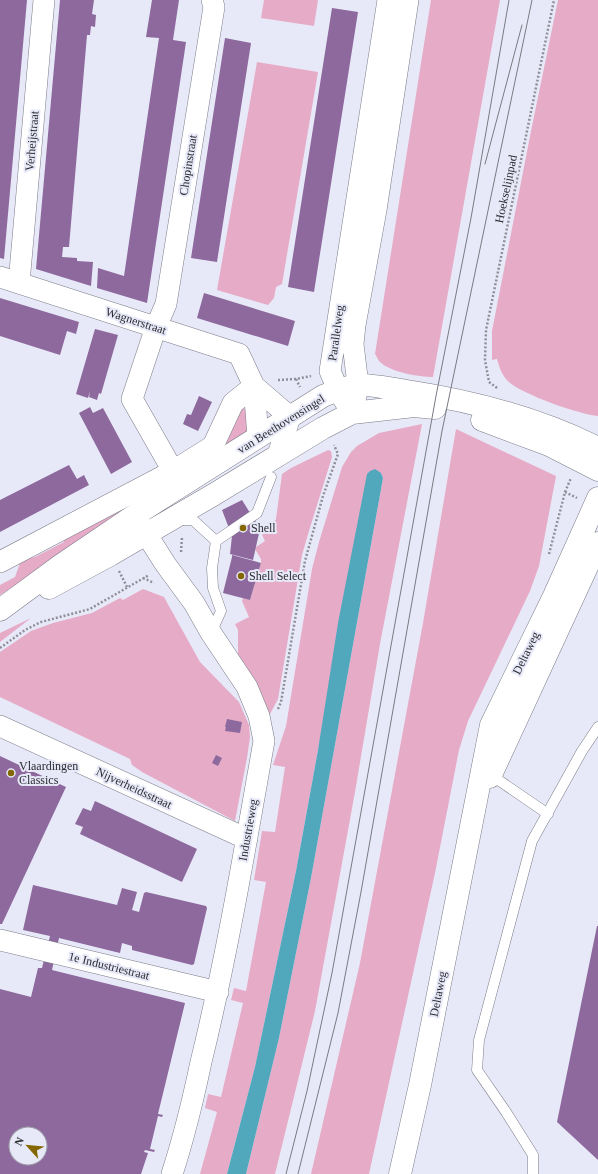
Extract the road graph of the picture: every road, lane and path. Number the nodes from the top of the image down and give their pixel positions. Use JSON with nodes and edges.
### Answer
{"nodes":[{"id":1,"x":44,"y":0,"type":"edge"},
{"id":2,"x":212,"y":0,"type":"edge"},
{"id":3,"x":388,"y":0,"type":"edge"},
{"id":4,"x":408,"y":0,"type":"edge"},
{"id":5,"x":554,"y":0,"type":"edge"},
{"id":6,"x":10,"y":280,"type":"edge"},
{"id":7,"x":156,"y":327,"type":"junction"},
{"id":8,"x":308,"y":376,"type":"dead end"},
{"id":9,"x":296,"y":379,"type":"dead end"},
{"id":10,"x":489,"y":382,"type":"dead end"},
{"id":11,"x":254,"y":386,"type":"junction"},
{"id":12,"x":348,"y":388,"type":"junction"},
{"id":13,"x":352,"y":413,"type":"junction"},
{"id":14,"x":290,"y":417,"type":"junction"},
{"id":15,"x":258,"y":437,"type":"junction"},
{"id":16,"x":334,"y":444,"type":"dead end"},
{"id":17,"x":598,"y":448,"type":"edge"},
{"id":18,"x":278,"y":454,"type":"junction"},
{"id":19,"x":598,"y":470,"type":"edge"},
{"id":20,"x":173,"y":471,"type":"junction"},
{"id":21,"x":271,"y":477,"type":"dead end"},
{"id":22,"x":598,"y":498,"type":"edge"},
{"id":23,"x":134,"y":516,"type":"junction"},
{"id":24,"x":170,"y":520,"type":"junction"},
{"id":25,"x":146,"y":534,"type":"junction"},
{"id":26,"x":216,"y":541,"type":"junction"},
{"id":27,"x":598,"y":543,"type":"edge"},
{"id":28,"x":0,"y":562,"type":"edge"},
{"id":29,"x":143,"y":578,"type":"dead end"},
{"id":30,"x":0,"y":611,"type":"edge"},
{"id":31,"x":211,"y":632,"type":"junction"},
{"id":32,"x":0,"y":648,"type":"edge"},
{"id":33,"x":0,"y":726,"type":"edge"},
{"id":34,"x":598,"y":727,"type":"edge"},
{"id":35,"x":264,"y":741,"type":"junction"},
{"id":36,"x":491,"y":775,"type":"junction"},
{"id":37,"x":474,"y":813,"type":"junction"},
{"id":38,"x":548,"y":814,"type":"junction"},
{"id":39,"x":247,"y":839,"type":"junction"},
{"id":40,"x":0,"y":940,"type":"edge"},
{"id":41,"x":218,"y":992,"type":"junction"},
{"id":42,"x":172,"y":1174,"type":"edge"},
{"id":43,"x":400,"y":1174,"type":"edge"},
{"id":44,"x":533,"y":1174,"type":"edge"}],
"edges":[{"from":1,"to":6,"type":"street","name":"Verheijstraat"},
{"from":2,"to":7,"type":"street","name":"Chopinstraat"},
{"from":3,"to":12,"type":"street","name":"Parallelweg"},
{"from":4,"to":12,"type":"street","name":"Parallelweg"},
{"from":5,"to":10,"type":"path","name":"Hoekselijnpad"},
{"from":6,"to":7,"type":"street","name":"Wagnerstraat"},
{"from":7,"to":11,"type":"street","name":"Wagnerstraat"},
{"from":7,"to":20,"type":"street"},
{"from":8,"to":9,"type":"path"},
{"from":11,"to":14,"type":"street"},
{"from":11,"to":15,"type":"street"},
{"from":11,"to":20,"type":"street"},
{"from":12,"to":13,"type":"street","name":"Parallelweg"},
{"from":12,"to":14,"type":"street","name":"van Beethovensingel"},
{"from":12,"to":17,"type":"street","name":"van Beethovensingel"},
{"from":13,"to":18,"type":"street","name":"van Beethovensingel"},
{"from":13,"to":19,"type":"street","name":"van Beethovensingel"},
{"from":14,"to":15,"type":"street","name":"van Beethovensingel"},
{"from":14,"to":18,"type":"street"},
{"from":15,"to":23,"type":"street","name":"van Beethovensingel"},
{"from":16,"to":35,"type":"path"},
{"from":18,"to":24,"type":"street","name":"van Beethovensingel"},
{"from":20,"to":28,"type":"street"},
{"from":21,"to":26,"type":"lane"},
{"from":22,"to":37,"type":"street","name":"Deltaweg"},
{"from":23,"to":25,"type":"street","name":"Industrieweg"},
{"from":23,"to":30,"type":"street","name":"van Beethovensingel"},
{"from":24,"to":25,"type":"street","name":"van Beethovensingel"},
{"from":24,"to":26,"type":"lane"},
{"from":25,"to":30,"type":"street","name":"van Beethovensingel"},
{"from":25,"to":31,"type":"street","name":"Industrieweg"},
{"from":26,"to":31,"type":"lane"},
{"from":27,"to":36,"type":"street","name":"Deltaweg"},
{"from":29,"to":32,"type":"path"},
{"from":31,"to":35,"type":"street","name":"Industrieweg"},
{"from":33,"to":39,"type":"street","name":"Nijverheidsstraat"},
{"from":34,"to":38,"type":"lane"},
{"from":35,"to":39,"type":"street","name":"Industrieweg"},
{"from":36,"to":37,"type":"street","name":"Deltaweg"},
{"from":36,"to":38,"type":"lane"},
{"from":37,"to":43,"type":"street","name":"Deltaweg"},
{"from":38,"to":44,"type":"lane"},
{"from":39,"to":41,"type":"street","name":"Industrieweg"},
{"from":40,"to":41,"type":"street","name":"1e Industriestraat"},
{"from":41,"to":42,"type":"street","name":"Industrieweg"}]}
